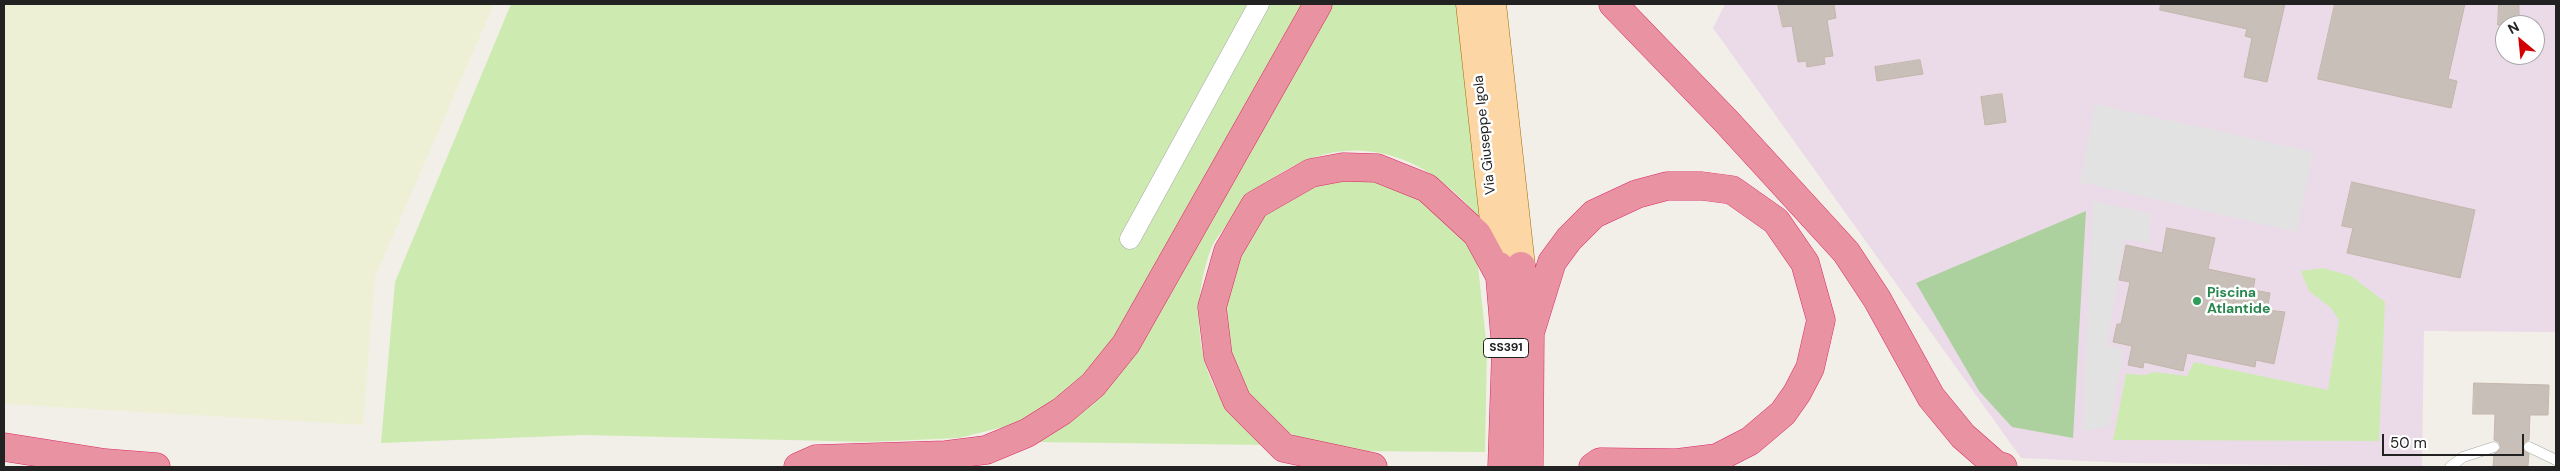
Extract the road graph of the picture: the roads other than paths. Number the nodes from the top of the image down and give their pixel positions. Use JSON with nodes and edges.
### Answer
{"nodes":[{"id":1,"x":1259,"y":4,"type":"edge"},
{"id":2,"x":1318,"y":4,"type":"edge"},
{"id":3,"x":1470,"y":4,"type":"edge"},
{"id":4,"x":1492,"y":4,"type":"edge"},
{"id":5,"x":1613,"y":4,"type":"edge"},
{"id":6,"x":1130,"y":238,"type":"dead end"},
{"id":7,"x":1507,"y":270,"type":"junction"},
{"id":8,"x":1530,"y":333,"type":"junction"},
{"id":9,"x":1518,"y":418,"type":"junction"},
{"id":10,"x":2494,"y":447,"type":"dead end"},
{"id":11,"x":4,"y":448,"type":"edge"},
{"id":12,"x":2529,"y":448,"type":"dead end"},
{"id":13,"x":2556,"y":460,"type":"edge"},
{"id":14,"x":156,"y":467,"type":"edge"},
{"id":15,"x":798,"y":467,"type":"edge"},
{"id":16,"x":1373,"y":467,"type":"edge"},
{"id":17,"x":1502,"y":467,"type":"edge"},
{"id":18,"x":1529,"y":467,"type":"edge"},
{"id":19,"x":1593,"y":467,"type":"edge"},
{"id":20,"x":2003,"y":467,"type":"edge"},
{"id":21,"x":2450,"y":467,"type":"edge"}],
"edges":[{"from":1,"to":6,"type":"street"},
{"from":2,"to":15,"type":"highway"},
{"from":3,"to":7,"type":"main road","name":"Via Giuseppe Igola"},
{"from":4,"to":7,"type":"main road","name":"Via Giuseppe Igola"},
{"from":5,"to":20,"type":"highway"},
{"from":7,"to":8,"type":"highway","number":"SS391"},
{"from":7,"to":9,"type":"highway","number":"SS391"},
{"from":7,"to":16,"type":"highway"},
{"from":8,"to":9,"type":"highway","number":"SS391"},
{"from":8,"to":19,"type":"highway"},
{"from":9,"to":17,"type":"highway","number":"SS391"},
{"from":9,"to":18,"type":"highway","number":"SS391"},
{"from":10,"to":21,"type":"lane"},
{"from":11,"to":14,"type":"highway"},
{"from":12,"to":13,"type":"lane"}]}
